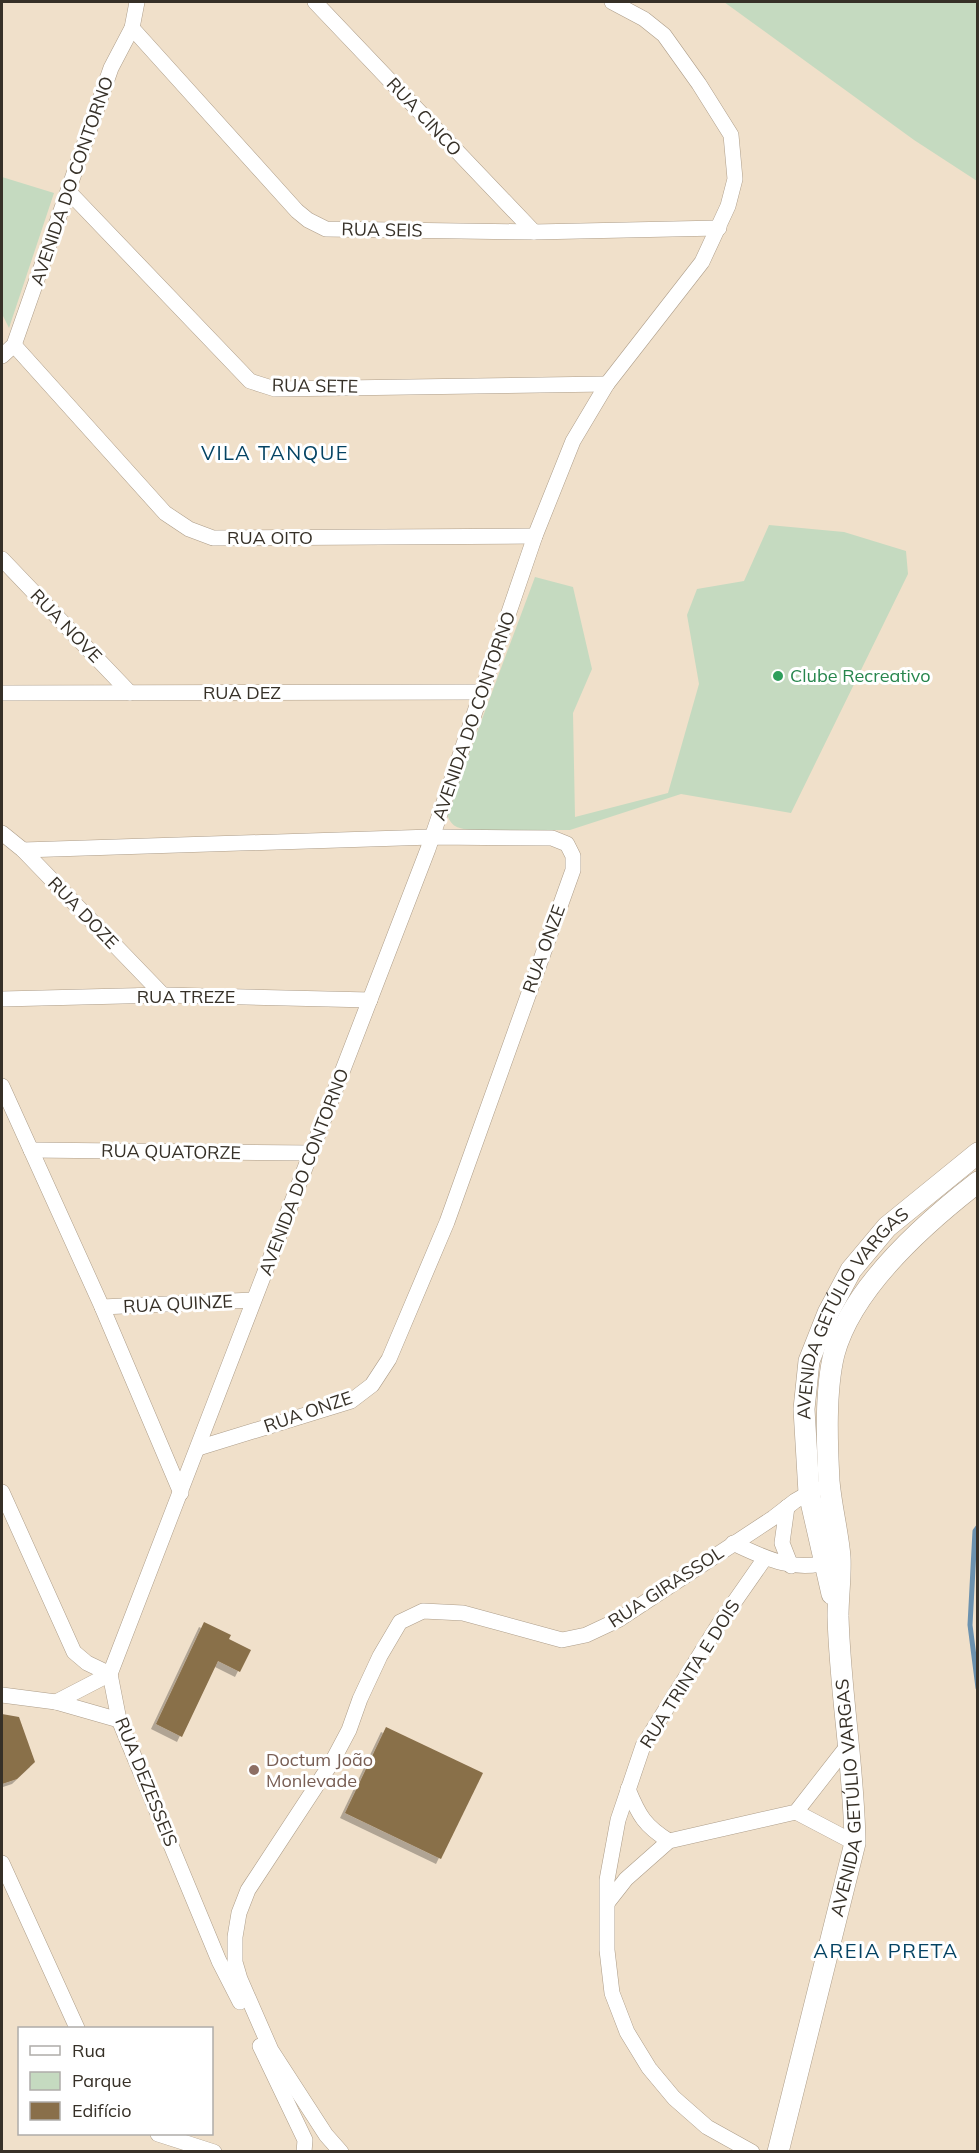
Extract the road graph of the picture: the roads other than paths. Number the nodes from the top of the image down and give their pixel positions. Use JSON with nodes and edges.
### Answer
{"nodes":[{"id":1,"x":137,"y":2,"type":"edge"},
{"id":2,"x":315,"y":2,"type":"edge"},
{"id":3,"x":612,"y":2,"type":"edge"},
{"id":4,"x":132,"y":28,"type":"junction"},
{"id":5,"x":69,"y":192,"type":"junction"},
{"id":6,"x":719,"y":228,"type":"junction"},
{"id":7,"x":534,"y":232,"type":"junction"},
{"id":8,"x":5,"y":352,"type":"edge"},
{"id":9,"x":607,"y":384,"type":"junction"},
{"id":10,"x":535,"y":536,"type":"junction"},
{"id":11,"x":2,"y":559,"type":"edge"},
{"id":12,"x":482,"y":692,"type":"junction"},
{"id":13,"x":2,"y":693,"type":"edge"},
{"id":14,"x":130,"y":693,"type":"junction"},
{"id":15,"x":2,"y":833,"type":"edge"},
{"id":16,"x":432,"y":837,"type":"junction"},
{"id":17,"x":22,"y":850,"type":"junction"},
{"id":18,"x":163,"y":995,"type":"junction"},
{"id":19,"x":2,"y":999,"type":"edge"},
{"id":20,"x":370,"y":1000,"type":"junction"},
{"id":21,"x":2,"y":1086,"type":"edge"},
{"id":22,"x":32,"y":1150,"type":"junction"},
{"id":23,"x":978,"y":1153,"type":"edge"},
{"id":24,"x":311,"y":1154,"type":"junction"},
{"id":25,"x":978,"y":1182,"type":"edge"},
{"id":26,"x":940,"y":1183,"type":"junction"},
{"id":27,"x":954,"y":1200,"type":"junction"},
{"id":28,"x":253,"y":1300,"type":"junction"},
{"id":29,"x":102,"y":1307,"type":"junction"},
{"id":30,"x":198,"y":1448,"type":"junction"},
{"id":31,"x":829,"y":1482,"type":"junction"},
{"id":32,"x":2,"y":1492,"type":"edge"},
{"id":33,"x":181,"y":1493,"type":"junction"},
{"id":34,"x":809,"y":1493,"type":"junction"},
{"id":35,"x":787,"y":1508,"type":"junction"},
{"id":36,"x":734,"y":1543,"type":"junction"},
{"id":37,"x":765,"y":1558,"type":"junction"},
{"id":38,"x":832,"y":1561,"type":"junction"},
{"id":39,"x":791,"y":1566,"type":"junction"},
{"id":40,"x":110,"y":1674,"type":"junction"},
{"id":41,"x":2,"y":1695,"type":"edge"},
{"id":42,"x":56,"y":1702,"type":"junction"},
{"id":43,"x":119,"y":1720,"type":"junction"},
{"id":44,"x":849,"y":1744,"type":"junction"},
{"id":45,"x":628,"y":1789,"type":"junction"},
{"id":46,"x":796,"y":1812,"type":"junction"},
{"id":47,"x":669,"y":1842,"type":"junction"},
{"id":48,"x":855,"y":1843,"type":"junction"},
{"id":49,"x":2,"y":1863,"type":"edge"},
{"id":50,"x":608,"y":1902,"type":"junction"},
{"id":51,"x":77,"y":2027,"type":"edge"},
{"id":52,"x":267,"y":2051,"type":"junction"},
{"id":53,"x":164,"y":2135,"type":"edge"},
{"id":54,"x":305,"y":2146,"type":"edge"},
{"id":55,"x":214,"y":2151,"type":"edge"},
{"id":56,"x":341,"y":2151,"type":"edge"},
{"id":57,"x":752,"y":2151,"type":"edge"},
{"id":58,"x":778,"y":2151,"type":"edge"}],
"edges":[{"from":1,"to":4,"type":"street","name":"AVENIDA DO CONTORNO"},
{"from":2,"to":7,"type":"street","name":"RUA CINCO"},
{"from":3,"to":6,"type":"street","name":"AVENIDA DO CONTORNO"},
{"from":4,"to":5,"type":"street","name":"AVENIDA DO CONTORNO"},
{"from":4,"to":7,"type":"street","name":"RUA SEIS"},
{"from":5,"to":8,"type":"street","name":"AVENIDA DO CONTORNO"},
{"from":5,"to":9,"type":"street","name":"RUA SETE"},
{"from":6,"to":7,"type":"street","name":"RUA SEIS"},
{"from":6,"to":9,"type":"street","name":"AVENIDA DO CONTORNO"},
{"from":8,"to":10,"type":"street","name":"RUA OITO"},
{"from":9,"to":10,"type":"street","name":"AVENIDA DO CONTORNO"},
{"from":10,"to":12,"type":"street","name":"AVENIDA DO CONTORNO"},
{"from":11,"to":14,"type":"street","name":"RUA NOVE"},
{"from":12,"to":14,"type":"street","name":"RUA DEZ"},
{"from":12,"to":16,"type":"street","name":"AVENIDA DO CONTORNO"},
{"from":13,"to":14,"type":"street","name":"RUA DEZ"},
{"from":15,"to":17,"type":"street","name":"RUA DOZE"},
{"from":16,"to":17,"type":"street","name":"RUA ONZE"},
{"from":16,"to":20,"type":"street","name":"AVENIDA DO CONTORNO"},
{"from":16,"to":30,"type":"street","name":"RUA ONZE"},
{"from":17,"to":18,"type":"street","name":"RUA DOZE"},
{"from":18,"to":19,"type":"street","name":"RUA TREZE"},
{"from":18,"to":20,"type":"street","name":"RUA TREZE"},
{"from":20,"to":24,"type":"street","name":"AVENIDA DO CONTORNO"},
{"from":21,"to":22,"type":"street"},
{"from":22,"to":24,"type":"street","name":"RUA QUATORZE"},
{"from":22,"to":29,"type":"street"},
{"from":23,"to":26,"type":"main road","name":"AVENIDA GETÚLIO VARGAS"},
{"from":24,"to":28,"type":"street","name":"AVENIDA DO CONTORNO"},
{"from":25,"to":27,"type":"main road","name":"AVENIDA GETÚLIO VARGAS"},
{"from":26,"to":27,"type":"main road"},
{"from":26,"to":34,"type":"main road","name":"AVENIDA GETÚLIO VARGAS"},
{"from":27,"to":31,"type":"main road","name":"AVENIDA GETÚLIO VARGAS"},
{"from":28,"to":29,"type":"street","name":"RUA QUINZE"},
{"from":28,"to":30,"type":"street","name":"AVENIDA DO CONTORNO"},
{"from":29,"to":33,"type":"street"},
{"from":30,"to":33,"type":"street","name":"AVENIDA DO CONTORNO"},
{"from":31,"to":34,"type":"street","name":"RUA GIRASSOL"},
{"from":31,"to":38,"type":"main road","name":"AVENIDA GETÚLIO VARGAS"},
{"from":32,"to":40,"type":"street"},
{"from":33,"to":40,"type":"street","name":"AVENIDA DO CONTORNO"},
{"from":34,"to":35,"type":"street","name":"RUA GIRASSOL"},
{"from":34,"to":38,"type":"main road","name":"AVENIDA GETÚLIO VARGAS"},
{"from":35,"to":36,"type":"street","name":"RUA GIRASSOL"},
{"from":35,"to":39,"type":"street"},
{"from":36,"to":37,"type":"street","name":"RUA GIRASSOL"},
{"from":36,"to":52,"type":"street","name":"RUA GIRASSOL"},
{"from":37,"to":39,"type":"street","name":"RUA GIRASSOL"},
{"from":37,"to":45,"type":"street","name":"RUA TRINTA E DOIS"},
{"from":38,"to":39,"type":"street","name":"RUA GIRASSOL"},
{"from":38,"to":44,"type":"main road","name":"AVENIDA GETÚLIO VARGAS"},
{"from":40,"to":42,"type":"street"},
{"from":40,"to":43,"type":"street","name":"RUA DEZESSEIS"},
{"from":41,"to":42,"type":"street"},
{"from":42,"to":43,"type":"street"},
{"from":43,"to":52,"type":"street","name":"RUA DEZESSEIS"},
{"from":44,"to":46,"type":"street"},
{"from":44,"to":48,"type":"main road","name":"AVENIDA GETÚLIO VARGAS"},
{"from":45,"to":47,"type":"street"},
{"from":45,"to":50,"type":"street","name":"RUA TRINTA E DOIS"},
{"from":46,"to":47,"type":"street"},
{"from":46,"to":48,"type":"street"},
{"from":47,"to":50,"type":"street"},
{"from":48,"to":58,"type":"main road","name":"AVENIDA GETÚLIO VARGAS"},
{"from":49,"to":51,"type":"street"},
{"from":50,"to":57,"type":"street","name":"RUA TRINTA E DOIS"},
{"from":52,"to":54,"type":"street"},
{"from":52,"to":56,"type":"street"},
{"from":53,"to":55,"type":"street"}]}
